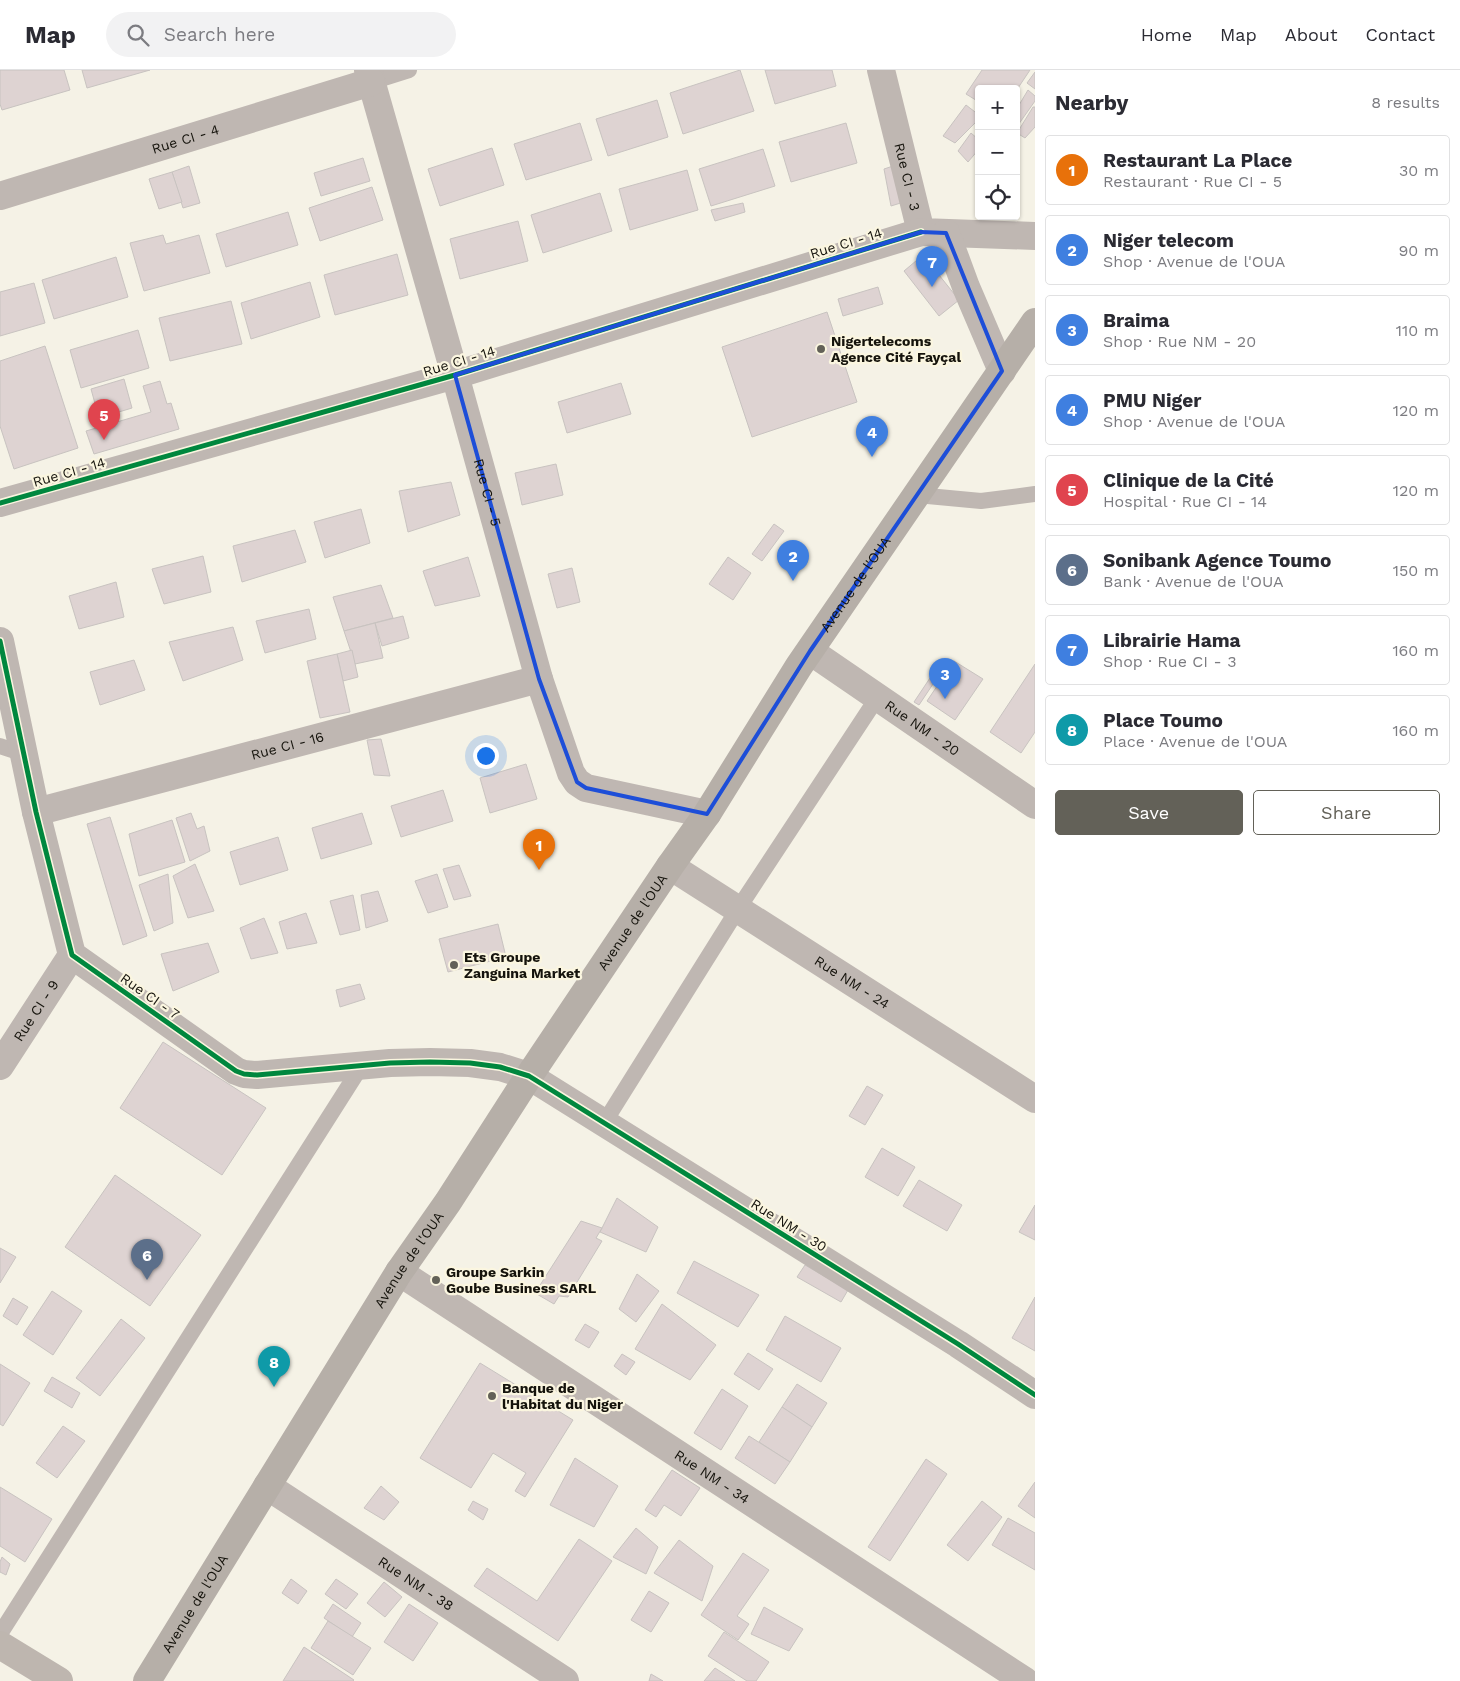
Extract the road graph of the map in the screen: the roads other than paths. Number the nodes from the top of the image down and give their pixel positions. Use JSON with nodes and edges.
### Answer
{"nodes":[{"id":1,"x":409,"y":70,"type":"edge"},
{"id":2,"x":881,"y":70,"type":"edge"},
{"id":3,"x":369,"y":76,"type":"edge"},
{"id":4,"x":0,"y":196,"type":"edge"},
{"id":5,"x":934,"y":232,"type":"junction"},
{"id":6,"x":1032,"y":232,"type":"edge"},
{"id":7,"x":1035,"y":322,"type":"edge"},
{"id":8,"x":1002,"y":371,"type":"junction"},
{"id":9,"x":455,"y":375,"type":"junction"},
{"id":10,"x":1035,"y":494,"type":"edge"},
{"id":11,"x":917,"y":495,"type":"junction"},
{"id":12,"x":0,"y":503,"type":"edge"},
{"id":13,"x":0,"y":641,"type":"edge"},
{"id":14,"x":810,"y":651,"type":"junction"},
{"id":15,"x":539,"y":679,"type":"junction"},
{"id":16,"x":878,"y":698,"type":"junction"},
{"id":17,"x":12,"y":750,"type":"edge"},
{"id":18,"x":1035,"y":805,"type":"edge"},
{"id":19,"x":36,"y":812,"type":"junction"},
{"id":20,"x":706,"y":814,"type":"junction"},
{"id":21,"x":670,"y":866,"type":"junction"},
{"id":22,"x":738,"y":909,"type":"junction"},
{"id":23,"x":72,"y":955,"type":"junction"},
{"id":24,"x":362,"y":1065,"type":"junction"},
{"id":25,"x":0,"y":1066,"type":"edge"},
{"id":26,"x":529,"y":1076,"type":"junction"},
{"id":27,"x":1035,"y":1099,"type":"edge"},
{"id":28,"x":604,"y":1122,"type":"junction"},
{"id":29,"x":399,"y":1272,"type":"junction"},
{"id":30,"x":1035,"y":1395,"type":"edge"},
{"id":31,"x":266,"y":1486,"type":"junction"},
{"id":32,"x":0,"y":1634,"type":"edge"},
{"id":33,"x":0,"y":1645,"type":"edge"},
{"id":34,"x":59,"y":1681,"type":"edge"},
{"id":35,"x":147,"y":1681,"type":"edge"},
{"id":36,"x":565,"y":1681,"type":"edge"},
{"id":37,"x":1025,"y":1681,"type":"edge"}],
"edges":[{"from":1,"to":3,"type":"lane"},
{"from":2,"to":5,"type":"street","name":"Rue CI - 3"},
{"from":3,"to":4,"type":"street","name":"Rue CI - 4"},
{"from":3,"to":9,"type":"street","name":"Rue CI - 5"},
{"from":5,"to":6,"type":"street"},
{"from":5,"to":8,"type":"street","name":"Rue CI - 3"},
{"from":5,"to":9,"type":"street","name":"Rue CI - 14"},
{"from":7,"to":8,"type":"main road","name":"Avenue de l'OUA"},
{"from":8,"to":11,"type":"main road","name":"Avenue de l'OUA"},
{"from":9,"to":12,"type":"street","name":"Rue CI - 14"},
{"from":9,"to":15,"type":"street","name":"Rue CI - 5"},
{"from":10,"to":11,"type":"lane"},
{"from":11,"to":14,"type":"main road","name":"Avenue de l'OUA"},
{"from":13,"to":17,"type":"street"},
{"from":14,"to":16,"type":"street","name":"Rue NM - 20"},
{"from":14,"to":20,"type":"main road","name":"Avenue de l'OUA"},
{"from":15,"to":19,"type":"street","name":"Rue CI - 16"},
{"from":15,"to":20,"type":"street","name":"Rue CI - 5"},
{"from":16,"to":18,"type":"street","name":"Rue NM - 20"},
{"from":16,"to":22,"type":"lane"},
{"from":17,"to":19,"type":"street"},
{"from":19,"to":23,"type":"street"},
{"from":20,"to":21,"type":"main road","name":"Avenue de l'OUA"},
{"from":21,"to":22,"type":"street","name":"Rue NM - 24"},
{"from":21,"to":26,"type":"main road","name":"Avenue de l'OUA"},
{"from":22,"to":27,"type":"street","name":"Rue NM - 24"},
{"from":22,"to":28,"type":"lane"},
{"from":23,"to":24,"type":"street","name":"Rue CI - 7"},
{"from":23,"to":25,"type":"street","name":"Rue CI - 9"},
{"from":24,"to":26,"type":"street","name":"Rue CI - 7"},
{"from":24,"to":32,"type":"lane"},
{"from":26,"to":28,"type":"street","name":"Rue NM - 30"},
{"from":26,"to":29,"type":"main road","name":"Avenue de l'OUA"},
{"from":28,"to":30,"type":"street","name":"Rue NM - 30"},
{"from":29,"to":31,"type":"main road","name":"Avenue de l'OUA"},
{"from":29,"to":37,"type":"street","name":"Rue NM - 34"},
{"from":31,"to":35,"type":"main road","name":"Avenue de l'OUA"},
{"from":31,"to":36,"type":"street","name":"Rue NM - 38"},
{"from":33,"to":34,"type":"main road"}]}
